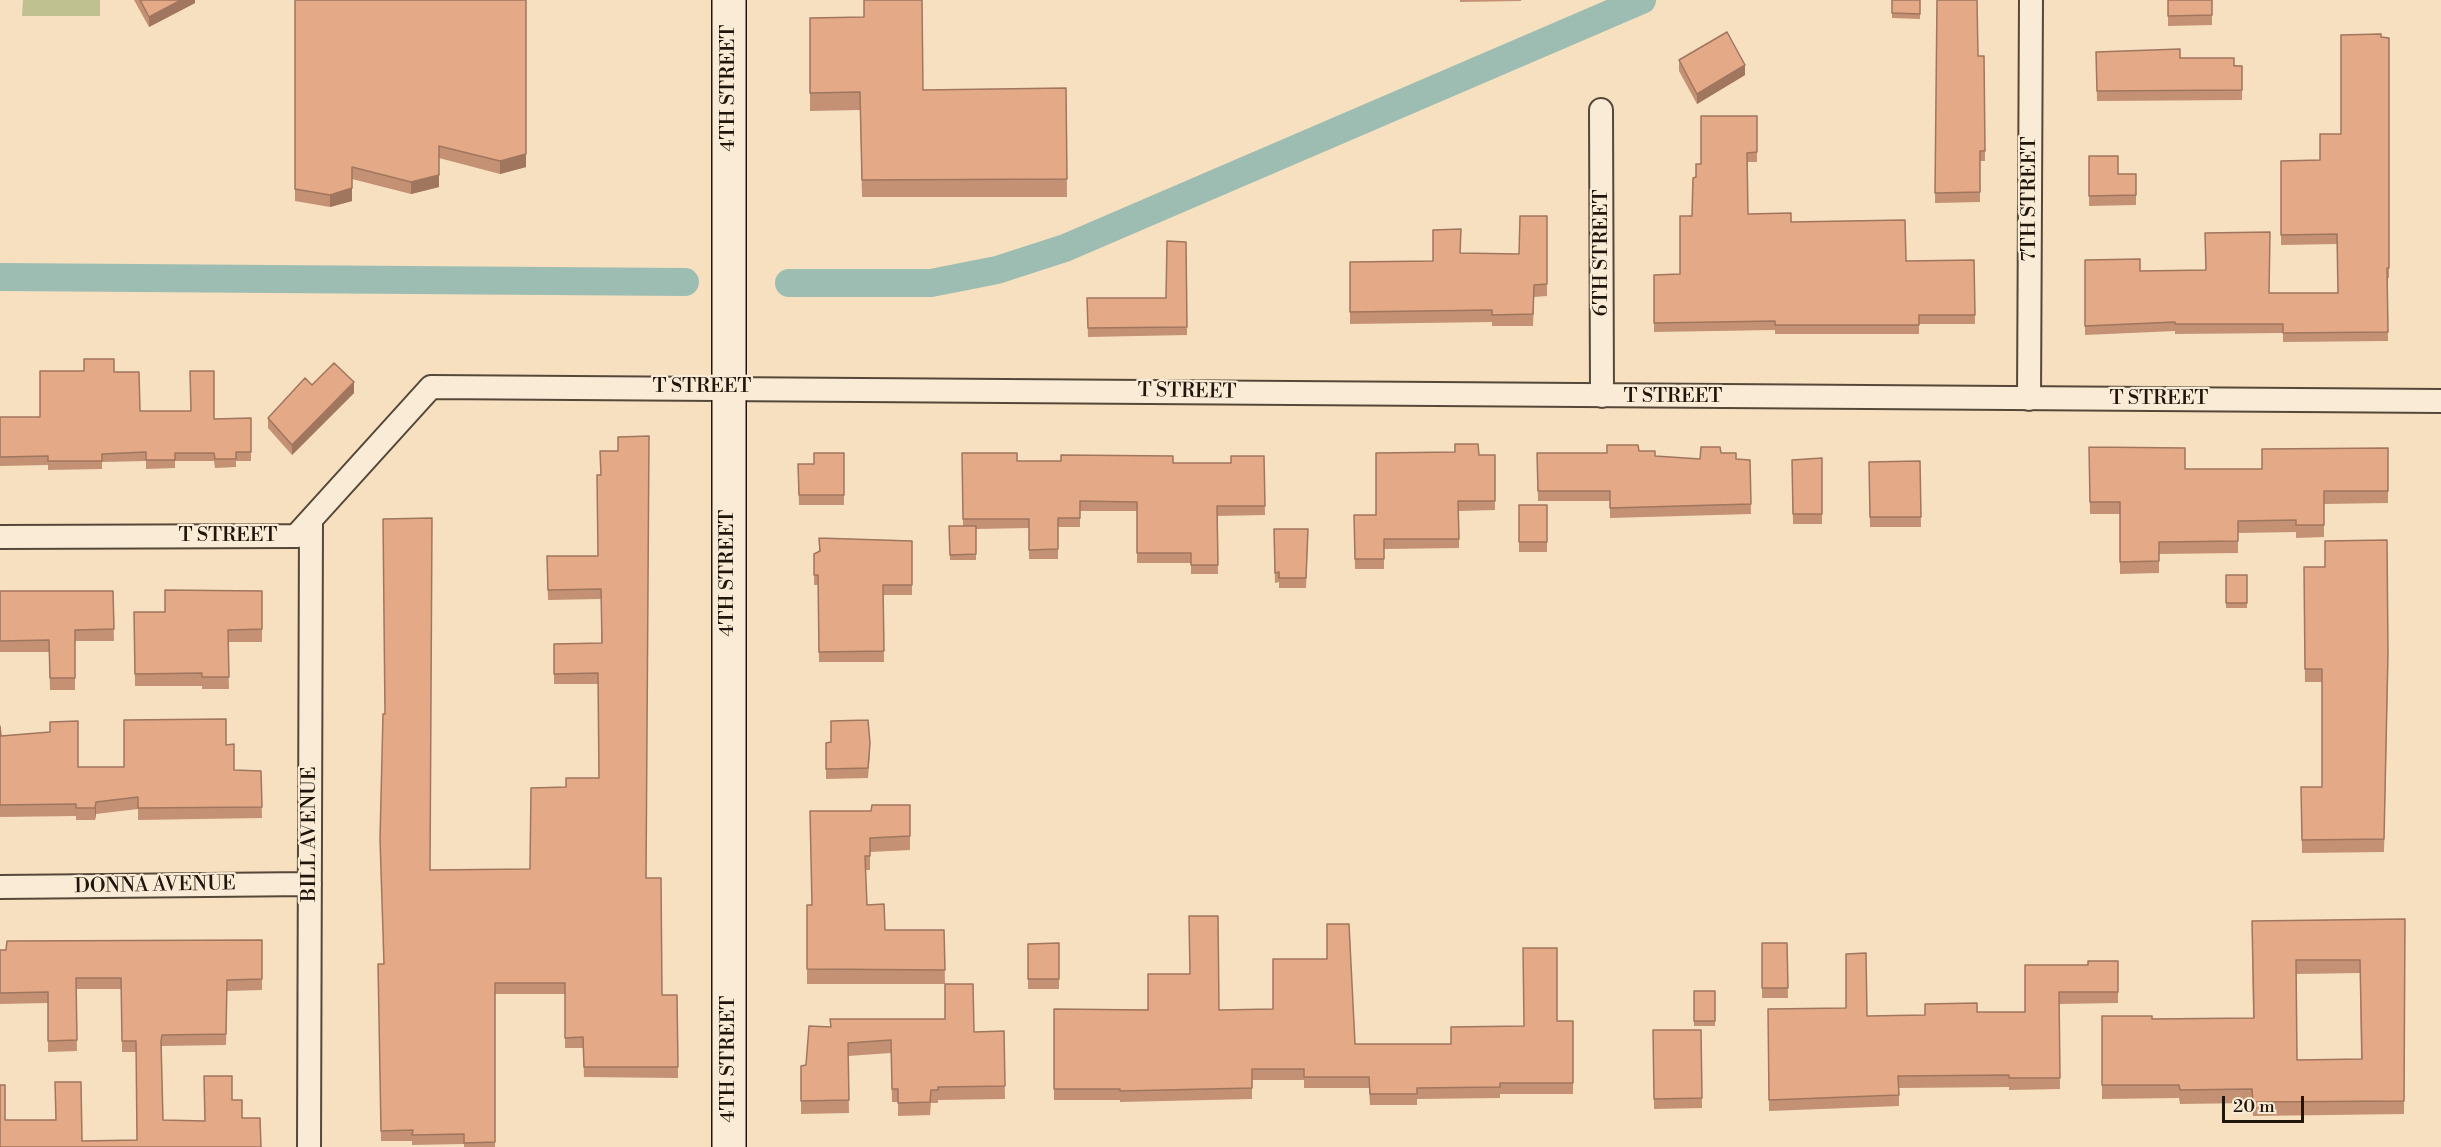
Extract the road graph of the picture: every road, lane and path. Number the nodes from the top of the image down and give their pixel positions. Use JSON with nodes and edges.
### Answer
{"nodes":[{"id":1,"x":729,"y":0,"type":"edge"},
{"id":2,"x":2031,"y":0,"type":"edge"},
{"id":3,"x":1601,"y":110,"type":"dead end"},
{"id":4,"x":727,"y":387,"type":"junction"},
{"id":5,"x":1602,"y":396,"type":"junction"},
{"id":6,"x":2029,"y":399,"type":"junction"},
{"id":7,"x":2441,"y":401,"type":"edge"},
{"id":8,"x":311,"y":521,"type":"junction"},
{"id":9,"x":0,"y":537,"type":"edge"},
{"id":10,"x":310,"y":884,"type":"junction"},
{"id":11,"x":0,"y":887,"type":"edge"},
{"id":12,"x":309,"y":1147,"type":"edge"},
{"id":13,"x":729,"y":1147,"type":"edge"}],
"edges":[{"from":1,"to":4,"type":"street","name":"4TH STREET"},
{"from":2,"to":6,"type":"street","name":"7TH STREET"},
{"from":3,"to":5,"type":"street","name":"6TH STREET"},
{"from":4,"to":5,"type":"street","name":"T STREET"},
{"from":4,"to":8,"type":"street","name":"T STREET"},
{"from":4,"to":13,"type":"street","name":"4TH STREET"},
{"from":5,"to":6,"type":"street","name":"T STREET"},
{"from":6,"to":7,"type":"street","name":"T STREET"},
{"from":8,"to":9,"type":"street","name":"T STREET"},
{"from":8,"to":10,"type":"street","name":"BILL AVENUE"},
{"from":10,"to":11,"type":"street","name":"DONNA AVENUE"},
{"from":10,"to":12,"type":"street","name":"BILL AVENUE"}]}
